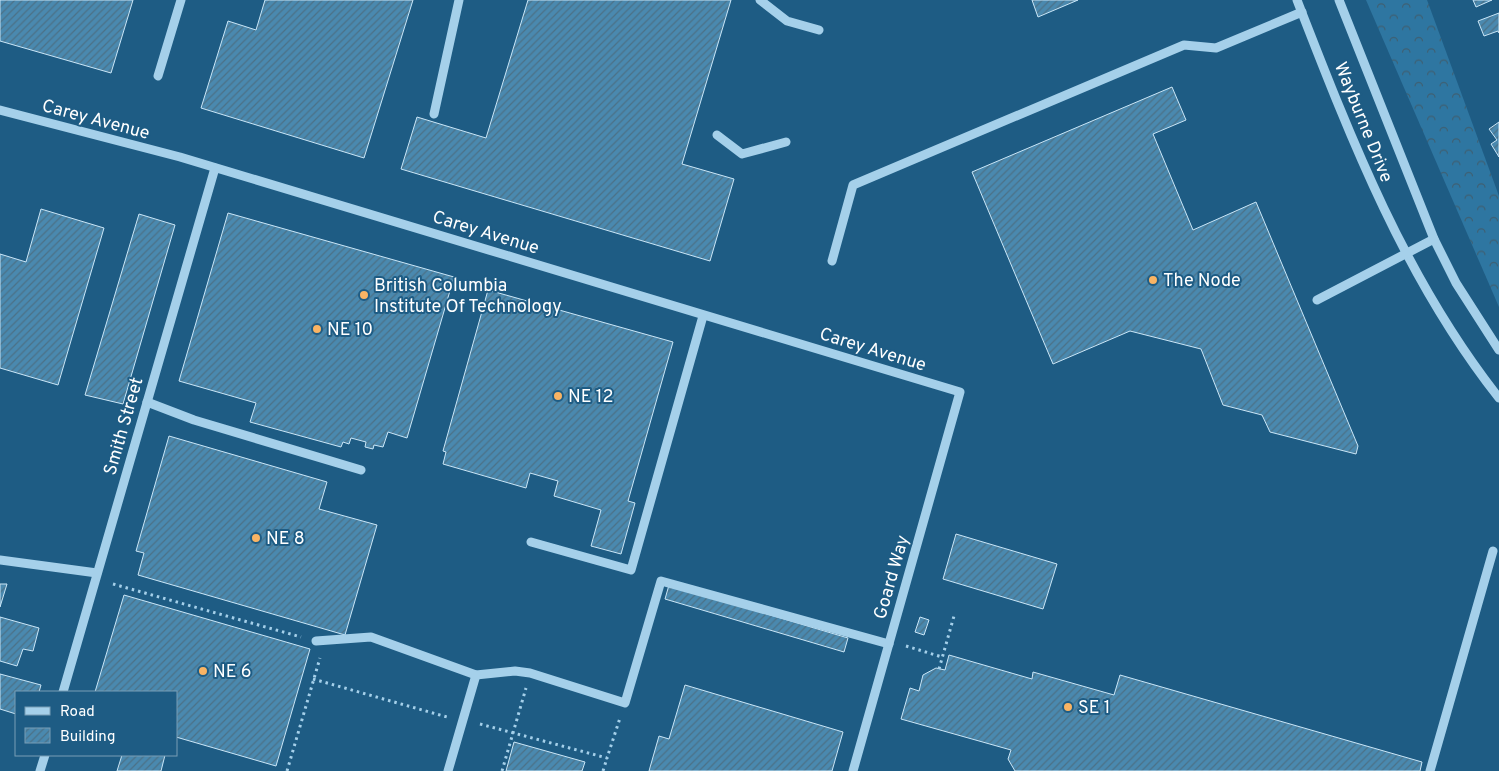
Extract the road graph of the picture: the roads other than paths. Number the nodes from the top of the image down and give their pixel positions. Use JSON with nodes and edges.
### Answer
{"nodes":[{"id":1,"x":181,"y":0,"type":"edge"},
{"id":2,"x":459,"y":0,"type":"edge"},
{"id":3,"x":760,"y":0,"type":"edge"},
{"id":4,"x":1297,"y":0,"type":"edge"},
{"id":5,"x":1339,"y":0,"type":"edge"},
{"id":6,"x":1302,"y":12,"type":"junction"},
{"id":7,"x":818,"y":30,"type":"dead end"},
{"id":8,"x":158,"y":76,"type":"dead end"},
{"id":9,"x":0,"y":110,"type":"edge"},
{"id":10,"x":434,"y":114,"type":"dead end"},
{"id":11,"x":717,"y":135,"type":"dead end"},
{"id":12,"x":786,"y":142,"type":"dead end"},
{"id":13,"x":215,"y":168,"type":"junction"},
{"id":14,"x":1434,"y":239,"type":"junction"},
{"id":15,"x":1406,"y":255,"type":"junction"},
{"id":16,"x":832,"y":261,"type":"dead end"},
{"id":17,"x":1317,"y":300,"type":"dead end"},
{"id":18,"x":703,"y":316,"type":"junction"},
{"id":19,"x":1499,"y":350,"type":"edge"},
{"id":20,"x":960,"y":392,"type":"joint"},
{"id":21,"x":1499,"y":398,"type":"edge"},
{"id":22,"x":147,"y":402,"type":"junction"},
{"id":23,"x":361,"y":470,"type":"dead end"},
{"id":24,"x":531,"y":542,"type":"dead end"},
{"id":25,"x":1493,"y":551,"type":"dead end"},
{"id":26,"x":0,"y":560,"type":"edge"},
{"id":27,"x":98,"y":573,"type":"junction"},
{"id":28,"x":320,"y":641,"type":"road end"},
{"id":29,"x":890,"y":644,"type":"junction"},
{"id":30,"x":476,"y":675,"type":"junction"},
{"id":31,"x":63,"y":691,"type":"edge"},
{"id":32,"x":44,"y":756,"type":"edge"},
{"id":33,"x":40,"y":771,"type":"edge"},
{"id":34,"x":448,"y":771,"type":"edge"},
{"id":35,"x":853,"y":771,"type":"edge"},
{"id":36,"x":1430,"y":771,"type":"edge"}],
"edges":[{"from":1,"to":8,"type":"street"},
{"from":2,"to":10,"type":"street"},
{"from":3,"to":7,"type":"street"},
{"from":4,"to":6,"type":"street","name":"Wayburne Drive"},
{"from":5,"to":14,"type":"street","name":"Wayburne Drive"},
{"from":6,"to":15,"type":"street","name":"Wayburne Drive"},
{"from":6,"to":16,"type":"street"},
{"from":9,"to":13,"type":"street","name":"Carey Avenue"},
{"from":11,"to":12,"type":"street"},
{"from":13,"to":18,"type":"street","name":"Carey Avenue"},
{"from":13,"to":22,"type":"street","name":"Smith Street"},
{"from":14,"to":15,"type":"street"},
{"from":14,"to":19,"type":"street","name":"Wayburne Drive"},
{"from":15,"to":17,"type":"street"},
{"from":15,"to":21,"type":"street","name":"Wayburne Drive"},
{"from":18,"to":20,"type":"street","name":"Carey Avenue"},
{"from":18,"to":24,"type":"street"},
{"from":20,"to":29,"type":"street","name":"Goard Way"},
{"from":22,"to":23,"type":"street"},
{"from":22,"to":27,"type":"street","name":"Smith Street"},
{"from":25,"to":36,"type":"street"},
{"from":26,"to":27,"type":"street"},
{"from":27,"to":31,"type":"street","name":"Smith Street"},
{"from":28,"to":30,"type":"street"},
{"from":29,"to":30,"type":"street"},
{"from":29,"to":35,"type":"street","name":"Goard Way"},
{"from":30,"to":34,"type":"street"},
{"from":32,"to":33,"type":"street"}]}
